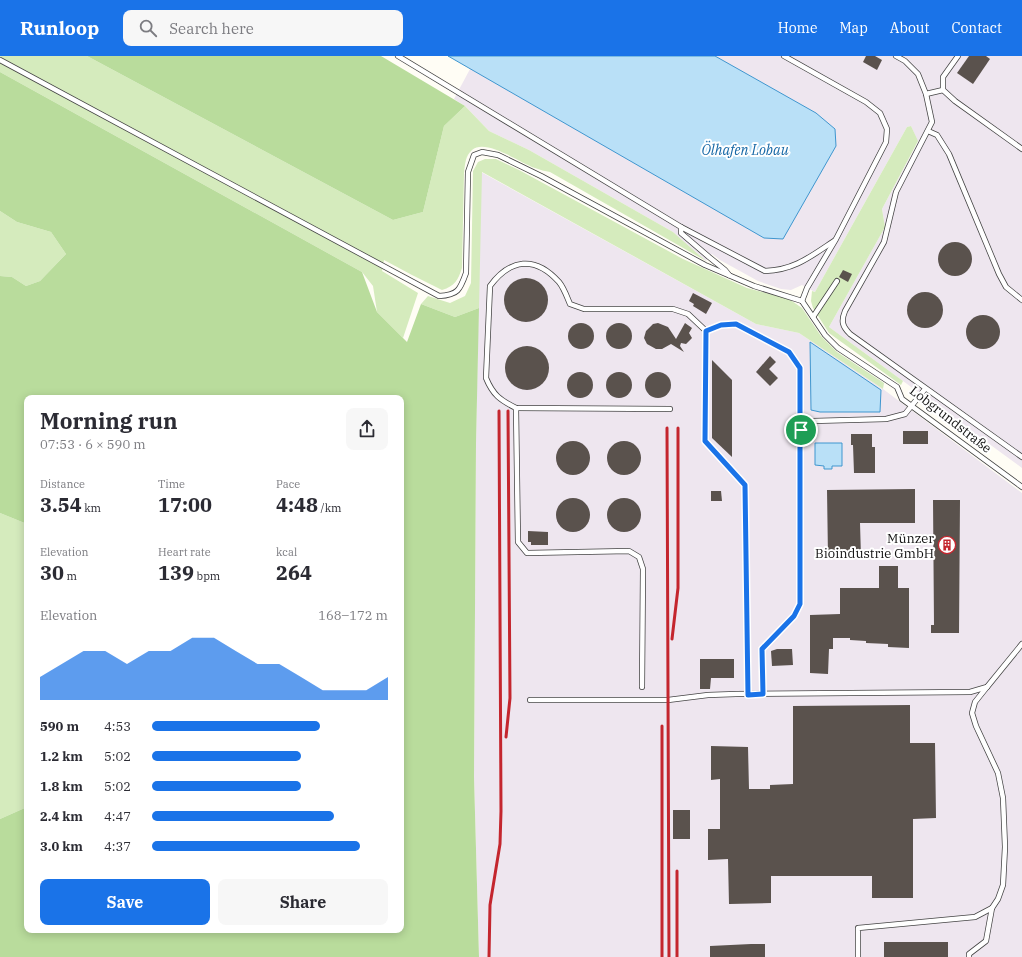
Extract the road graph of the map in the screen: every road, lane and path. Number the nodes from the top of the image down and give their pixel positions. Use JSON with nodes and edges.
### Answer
{"nodes":[{"id":1,"x":398,"y":56,"type":"edge"},
{"id":2,"x":784,"y":56,"type":"edge"},
{"id":3,"x":896,"y":56,"type":"edge"},
{"id":4,"x":958,"y":56,"type":"edge"},
{"id":5,"x":0,"y":60,"type":"edge"},
{"id":6,"x":944,"y":90,"type":"junction"},
{"id":7,"x":926,"y":94,"type":"junction"},
{"id":8,"x":928,"y":131,"type":"junction"},
{"id":9,"x":1022,"y":149,"type":"edge"},
{"id":10,"x":681,"y":227,"type":"junction"},
{"id":11,"x":836,"y":239,"type":"junction"},
{"id":12,"x":730,"y":276,"type":"junction"},
{"id":13,"x":837,"y":281,"type":"dead end"},
{"id":14,"x":1022,"y":300,"type":"edge"},
{"id":15,"x":802,"y":301,"type":"junction"},
{"id":16,"x":814,"y":317,"type":"junction"},
{"id":17,"x":706,"y":331,"type":"junction"},
{"id":18,"x":925,"y":388,"type":"junction"},
{"id":19,"x":911,"y":406,"type":"junction"},
{"id":20,"x":516,"y":408,"type":"junction"},
{"id":21,"x":670,"y":409,"type":"dead end"},
{"id":22,"x":801,"y":430,"type":"junction"},
{"id":23,"x":1022,"y":457,"type":"edge"},
{"id":24,"x":1022,"y":487,"type":"edge"},
{"id":25,"x":1022,"y":644,"type":"edge"},
{"id":26,"x":642,"y":687,"type":"dead end"},
{"id":27,"x":987,"y":687,"type":"junction"},
{"id":28,"x":763,"y":694,"type":"junction"},
{"id":29,"x":748,"y":695,"type":"junction"},
{"id":30,"x":530,"y":700,"type":"dead end"},
{"id":31,"x":992,"y":908,"type":"junction"},
{"id":32,"x":858,"y":957,"type":"edge"},
{"id":33,"x":969,"y":957,"type":"edge"}],
"edges":[{"from":1,"to":10,"type":"lane"},
{"from":2,"to":11,"type":"lane"},
{"from":3,"to":7,"type":"lane"},
{"from":4,"to":6,"type":"lane"},
{"from":5,"to":12,"type":"lane"},
{"from":6,"to":7,"type":"lane"},
{"from":6,"to":9,"type":"lane"},
{"from":7,"to":8,"type":"lane"},
{"from":8,"to":14,"type":"lane"},
{"from":8,"to":18,"type":"lane"},
{"from":10,"to":11,"type":"lane"},
{"from":10,"to":12,"type":"lane"},
{"from":11,"to":15,"type":"lane"},
{"from":12,"to":15,"type":"lane"},
{"from":13,"to":16,"type":"lane"},
{"from":15,"to":16,"type":"lane","name":"Lobgrundstraße"},
{"from":16,"to":19,"type":"lane","name":"Lobgrundstraße"},
{"from":17,"to":20,"type":"lane"},
{"from":17,"to":22,"type":"lane"},
{"from":17,"to":29,"type":"lane"},
{"from":18,"to":19,"type":"lane"},
{"from":18,"to":23,"type":"lane"},
{"from":19,"to":22,"type":"lane"},
{"from":19,"to":24,"type":"lane","name":"Lobgrundstraße"},
{"from":20,"to":21,"type":"lane"},
{"from":20,"to":26,"type":"lane"},
{"from":22,"to":28,"type":"lane"},
{"from":25,"to":27,"type":"lane"},
{"from":27,"to":28,"type":"lane"},
{"from":27,"to":31,"type":"lane"},
{"from":28,"to":29,"type":"lane"},
{"from":29,"to":30,"type":"lane"},
{"from":31,"to":32,"type":"lane"},
{"from":31,"to":33,"type":"lane"}]}
